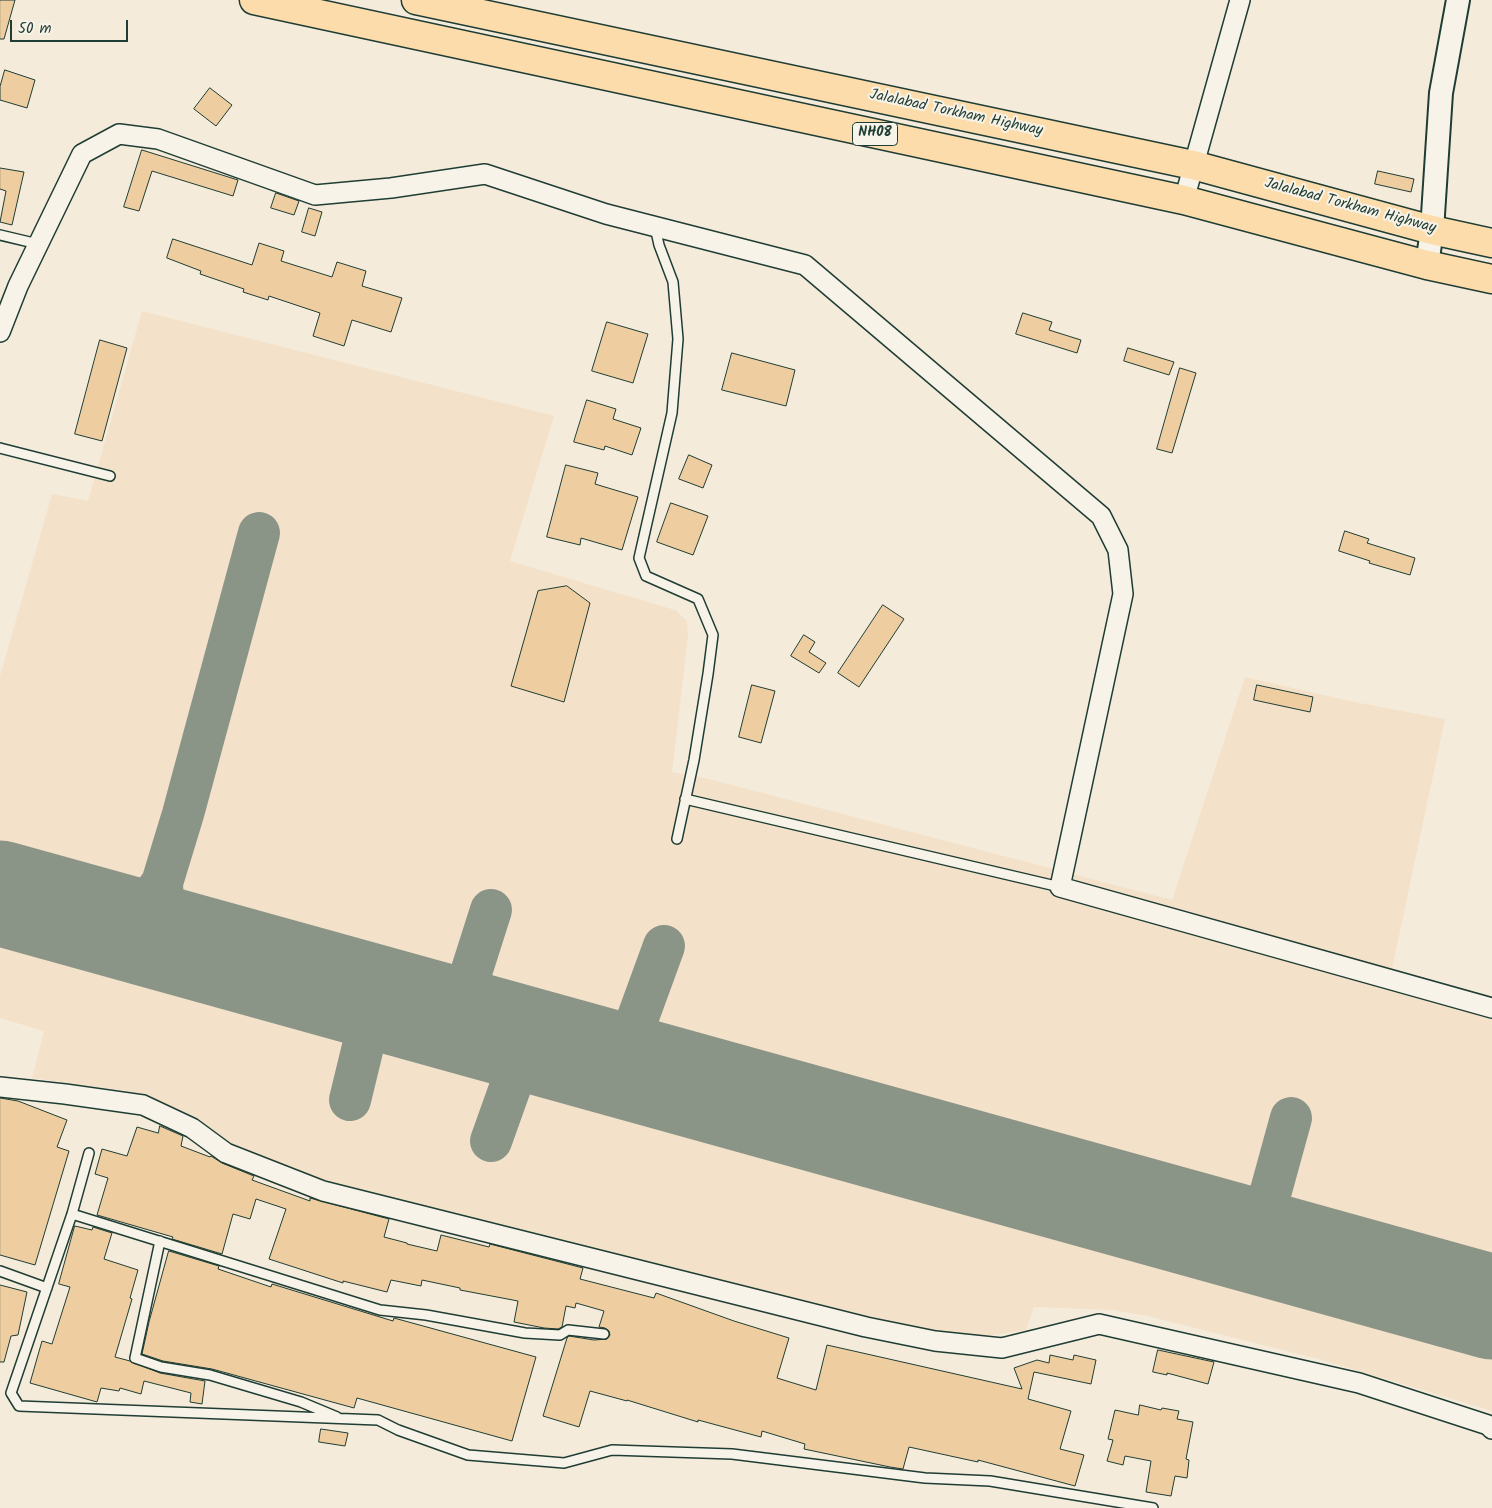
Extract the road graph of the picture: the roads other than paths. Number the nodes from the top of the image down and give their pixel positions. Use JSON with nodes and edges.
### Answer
{"nodes":[{"id":1,"x":254,"y":0,"type":"edge"},
{"id":2,"x":416,"y":0,"type":"edge"},
{"id":3,"x":1240,"y":0,"type":"edge"},
{"id":4,"x":1458,"y":0,"type":"edge"},
{"id":5,"x":1194,"y":165,"type":"junction"},
{"id":6,"x":1184,"y":200,"type":"junction"},
{"id":7,"x":655,"y":226,"type":"junction"},
{"id":8,"x":1432,"y":230,"type":"junction"},
{"id":9,"x":0,"y":235,"type":"edge"},
{"id":10,"x":1492,"y":243,"type":"edge"},
{"id":11,"x":38,"y":244,"type":"junction"},
{"id":12,"x":1426,"y":265,"type":"junction"},
{"id":13,"x":1492,"y":279,"type":"edge"},
{"id":14,"x":0,"y":332,"type":"edge"},
{"id":15,"x":0,"y":448,"type":"edge"},
{"id":16,"x":110,"y":476,"type":"dead end"},
{"id":17,"x":685,"y":800,"type":"junction"},
{"id":18,"x":677,"y":839,"type":"dead end"},
{"id":19,"x":1060,"y":887,"type":"junction"},
{"id":20,"x":1492,"y":1008,"type":"edge"},
{"id":21,"x":0,"y":1087,"type":"edge"},
{"id":22,"x":89,"y":1153,"type":"dead end"},
{"id":23,"x":72,"y":1214,"type":"junction"},
{"id":24,"x":160,"y":1241,"type":"junction"},
{"id":25,"x":0,"y":1271,"type":"edge"},
{"id":26,"x":47,"y":1288,"type":"junction"},
{"id":27,"x":604,"y":1334,"type":"dead end"},
{"id":28,"x":344,"y":1420,"type":"junction"},
{"id":29,"x":1492,"y":1429,"type":"edge"},
{"id":30,"x":1153,"y":1508,"type":"edge"}],
"edges":[{"from":1,"to":6,"type":"highway","number":"NH08"},
{"from":2,"to":5,"type":"highway","name":"Jalalabad Torkham Highway","number":"NH08"},
{"from":3,"to":5,"type":"street"},
{"from":4,"to":8,"type":"street"},
{"from":5,"to":6,"type":"street"},
{"from":5,"to":8,"type":"highway","name":"Jalalabad Torkham Highway","number":"NH08"},
{"from":6,"to":12,"type":"highway","number":"NH08"},
{"from":7,"to":11,"type":"street"},
{"from":7,"to":17,"type":"lane"},
{"from":7,"to":19,"type":"street"},
{"from":8,"to":10,"type":"highway","name":"Jalalabad Torkham Highway","number":"NH08"},
{"from":8,"to":12,"type":"street"},
{"from":9,"to":11,"type":"lane"},
{"from":11,"to":14,"type":"street"},
{"from":12,"to":13,"type":"highway","number":"NH08"},
{"from":15,"to":16,"type":"lane"},
{"from":17,"to":18,"type":"lane"},
{"from":17,"to":19,"type":"lane"},
{"from":19,"to":20,"type":"street"},
{"from":21,"to":29,"type":"street"},
{"from":22,"to":23,"type":"lane"},
{"from":23,"to":24,"type":"lane"},
{"from":23,"to":26,"type":"lane"},
{"from":24,"to":27,"type":"lane"},
{"from":24,"to":28,"type":"lane"},
{"from":25,"to":26,"type":"lane"},
{"from":26,"to":28,"type":"lane"},
{"from":28,"to":30,"type":"lane"}]}
